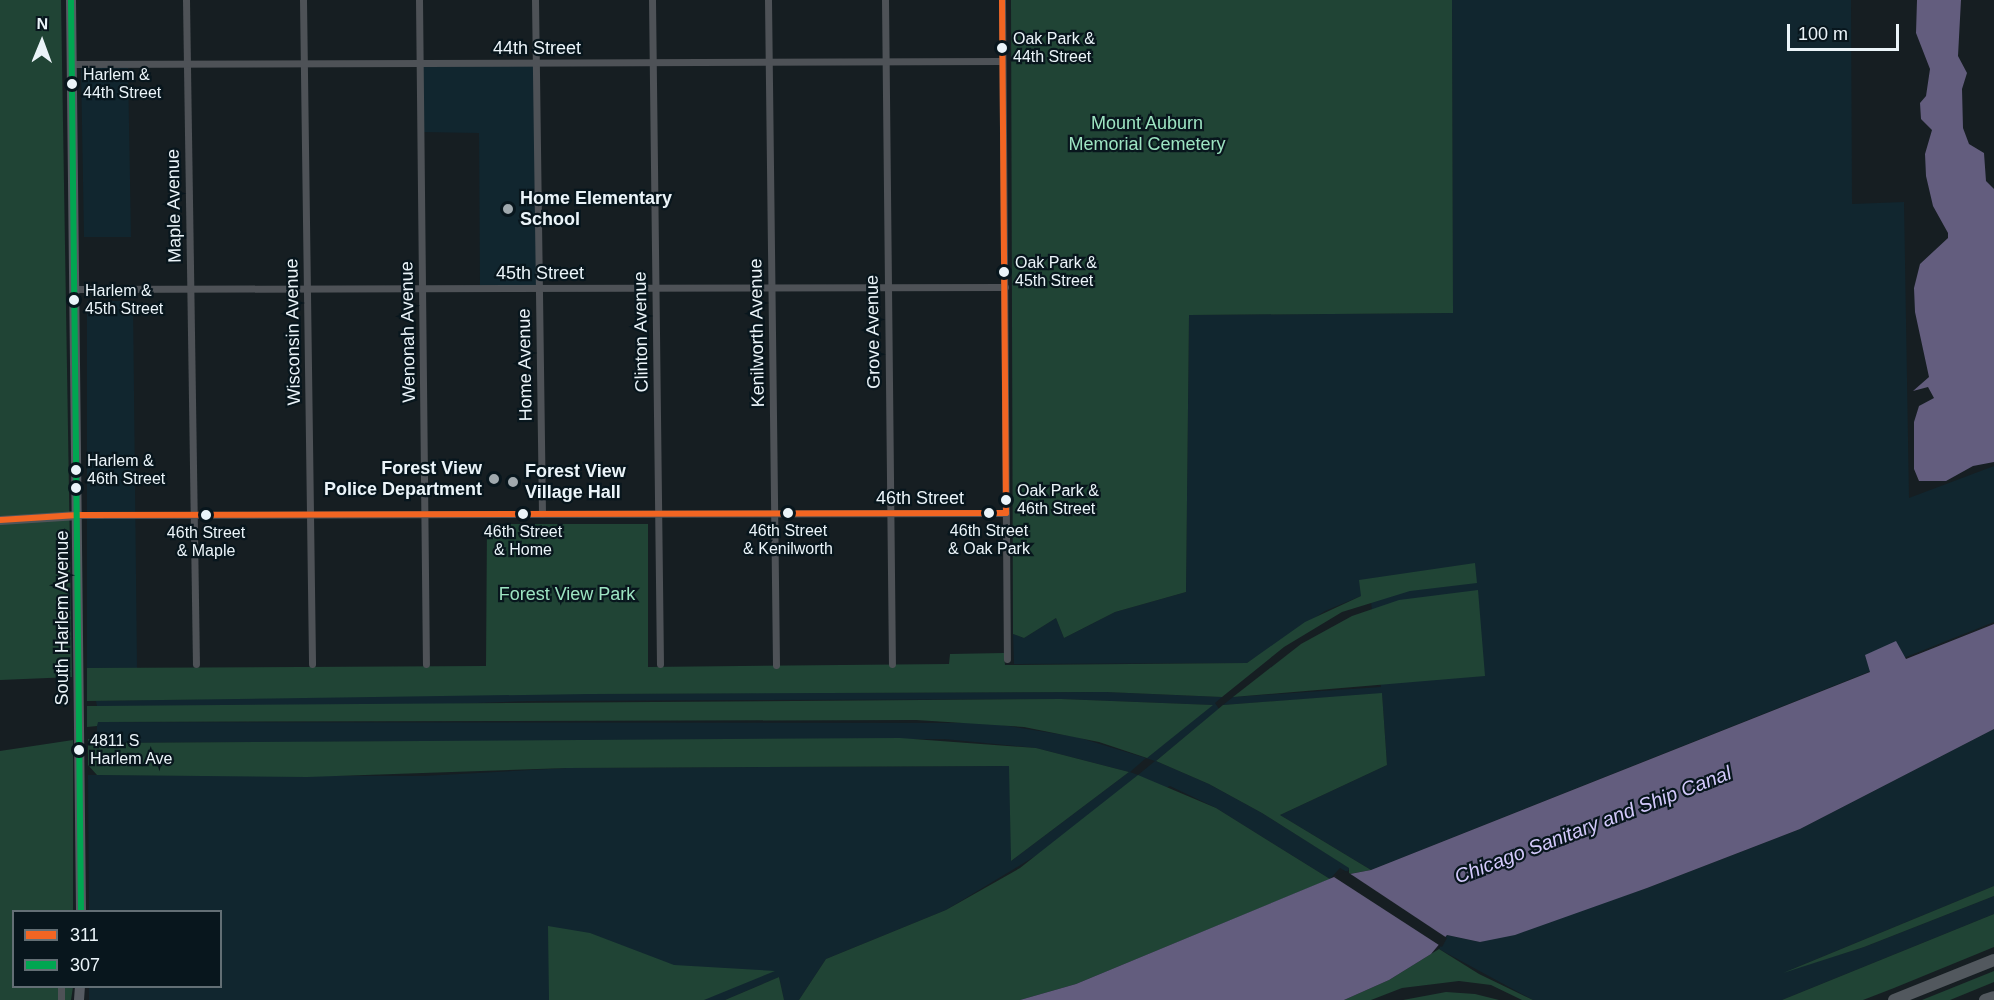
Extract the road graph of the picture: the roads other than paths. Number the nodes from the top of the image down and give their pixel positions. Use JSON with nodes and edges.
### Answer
{"nodes":[{"id":1,"x":71,"y":0,"type":"edge"},
{"id":2,"x":186,"y":0,"type":"edge"},
{"id":3,"x":303,"y":0,"type":"edge"},
{"id":4,"x":419,"y":0,"type":"edge"},
{"id":5,"x":535,"y":0,"type":"edge"},
{"id":6,"x":652,"y":0,"type":"edge"},
{"id":7,"x":768,"y":0,"type":"edge"},
{"id":8,"x":885,"y":0,"type":"edge"},
{"id":9,"x":1002,"y":0,"type":"edge"},
{"id":10,"x":886,"y":61,"type":"junction"},
{"id":11,"x":1002,"y":61,"type":"junction"},
{"id":12,"x":653,"y":62,"type":"junction"},
{"id":13,"x":769,"y":62,"type":"junction"},
{"id":14,"x":304,"y":63,"type":"junction"},
{"id":15,"x":420,"y":63,"type":"junction"},
{"id":16,"x":536,"y":63,"type":"junction"},
{"id":17,"x":72,"y":64,"type":"junction"},
{"id":18,"x":187,"y":64,"type":"junction"},
{"id":19,"x":772,"y":287,"type":"junction"},
{"id":20,"x":887,"y":287,"type":"junction"},
{"id":21,"x":1005,"y":287,"type":"junction"},
{"id":22,"x":307,"y":288,"type":"junction"},
{"id":23,"x":422,"y":288,"type":"junction"},
{"id":24,"x":539,"y":288,"type":"junction"},
{"id":25,"x":656,"y":288,"type":"junction"},
{"id":26,"x":75,"y":289,"type":"junction"},
{"id":27,"x":191,"y":289,"type":"junction"},
{"id":28,"x":890,"y":513,"type":"junction"},
{"id":29,"x":1006,"y":513,"type":"junction"},
{"id":30,"x":542,"y":514,"type":"junction"},
{"id":31,"x":658,"y":514,"type":"junction"},
{"id":32,"x":774,"y":514,"type":"junction"},
{"id":33,"x":194,"y":515,"type":"junction"},
{"id":34,"x":310,"y":515,"type":"junction"},
{"id":35,"x":425,"y":515,"type":"junction"},
{"id":36,"x":78,"y":516,"type":"junction"},
{"id":37,"x":0,"y":520,"type":"edge"},
{"id":38,"x":1007,"y":659,"type":"dead end"},
{"id":39,"x":196,"y":664,"type":"dead end"},
{"id":40,"x":312,"y":664,"type":"dead end"},
{"id":41,"x":426,"y":664,"type":"dead end"},
{"id":42,"x":660,"y":664,"type":"dead end"},
{"id":43,"x":892,"y":664,"type":"dead end"},
{"id":44,"x":776,"y":665,"type":"dead end"},
{"id":45,"x":81,"y":910,"type":"edge"},
{"id":46,"x":1994,"y":960,"type":"edge"},
{"id":47,"x":1994,"y":997,"type":"edge"},
{"id":48,"x":1894,"y":1000,"type":"edge"},
{"id":49,"x":1985,"y":1000,"type":"edge"}],
"edges":[{"from":1,"to":17,"type":"main road","name":"South Harlem Avenue"},
{"from":2,"to":18,"type":"street","name":"Maple Avenue"},
{"from":3,"to":14,"type":"street","name":"Wisconsin Avenue"},
{"from":4,"to":15,"type":"street","name":"Wenonah Avenue"},
{"from":5,"to":16,"type":"street","name":"Home Avenue"},
{"from":6,"to":12,"type":"street","name":"Clinton Avenue"},
{"from":7,"to":13,"type":"street","name":"Kenilworth Avenue"},
{"from":8,"to":10,"type":"street","name":"Grove Avenue"},
{"from":9,"to":11,"type":"street"},
{"from":10,"to":11,"type":"street","name":"44th Street"},
{"from":10,"to":13,"type":"street","name":"44th Street"},
{"from":10,"to":20,"type":"street","name":"Grove Avenue"},
{"from":11,"to":21,"type":"street"},
{"from":12,"to":13,"type":"street","name":"44th Street"},
{"from":12,"to":16,"type":"street","name":"44th Street"},
{"from":12,"to":25,"type":"street","name":"Clinton Avenue"},
{"from":13,"to":19,"type":"street","name":"Kenilworth Avenue"},
{"from":14,"to":15,"type":"street","name":"44th Street"},
{"from":14,"to":18,"type":"street","name":"44th Street"},
{"from":14,"to":22,"type":"street","name":"Wisconsin Avenue"},
{"from":15,"to":16,"type":"street","name":"44th Street"},
{"from":15,"to":23,"type":"street","name":"Wenonah Avenue"},
{"from":16,"to":24,"type":"street","name":"Home Avenue"},
{"from":17,"to":18,"type":"street","name":"44th Street"},
{"from":17,"to":26,"type":"main road","name":"South Harlem Avenue"},
{"from":18,"to":27,"type":"street","name":"Maple Avenue"},
{"from":19,"to":20,"type":"street","name":"45th Street"},
{"from":19,"to":25,"type":"street","name":"45th Street"},
{"from":19,"to":32,"type":"street","name":"Kenilworth Avenue"},
{"from":20,"to":21,"type":"street","name":"45th Street"},
{"from":20,"to":28,"type":"street","name":"Grove Avenue"},
{"from":21,"to":29,"type":"street"},
{"from":22,"to":23,"type":"street","name":"45th Street"},
{"from":22,"to":27,"type":"street","name":"45th Street"},
{"from":22,"to":34,"type":"street","name":"Wisconsin Avenue"},
{"from":23,"to":24,"type":"street","name":"45th Street"},
{"from":23,"to":35,"type":"street","name":"Wenonah Avenue"},
{"from":24,"to":25,"type":"street","name":"45th Street"},
{"from":24,"to":30,"type":"street","name":"Home Avenue"},
{"from":25,"to":31,"type":"street","name":"Clinton Avenue"},
{"from":26,"to":27,"type":"street","name":"45th Street"},
{"from":26,"to":36,"type":"main road","name":"South Harlem Avenue"},
{"from":27,"to":33,"type":"street","name":"Maple Avenue"},
{"from":28,"to":29,"type":"street","name":"46th Street"},
{"from":28,"to":32,"type":"street","name":"46th Street"},
{"from":28,"to":43,"type":"street","name":"Grove Avenue"},
{"from":29,"to":38,"type":"street"},
{"from":30,"to":31,"type":"street","name":"46th Street"},
{"from":30,"to":35,"type":"street","name":"46th Street"},
{"from":31,"to":32,"type":"street","name":"46th Street"},
{"from":31,"to":42,"type":"street","name":"Clinton Avenue"},
{"from":32,"to":44,"type":"street","name":"Kenilworth Avenue"},
{"from":33,"to":34,"type":"street","name":"46th Street"},
{"from":33,"to":36,"type":"street","name":"46th Street"},
{"from":33,"to":39,"type":"street","name":"Maple Avenue"},
{"from":34,"to":35,"type":"street","name":"46th Street"},
{"from":34,"to":40,"type":"street","name":"Wisconsin Avenue"},
{"from":35,"to":41,"type":"street","name":"Wenonah Avenue"},
{"from":36,"to":37,"type":"main road"},
{"from":36,"to":45,"type":"main road","name":"South Harlem Avenue"},
{"from":46,"to":48,"type":"highway"},
{"from":47,"to":49,"type":"highway"}]}
